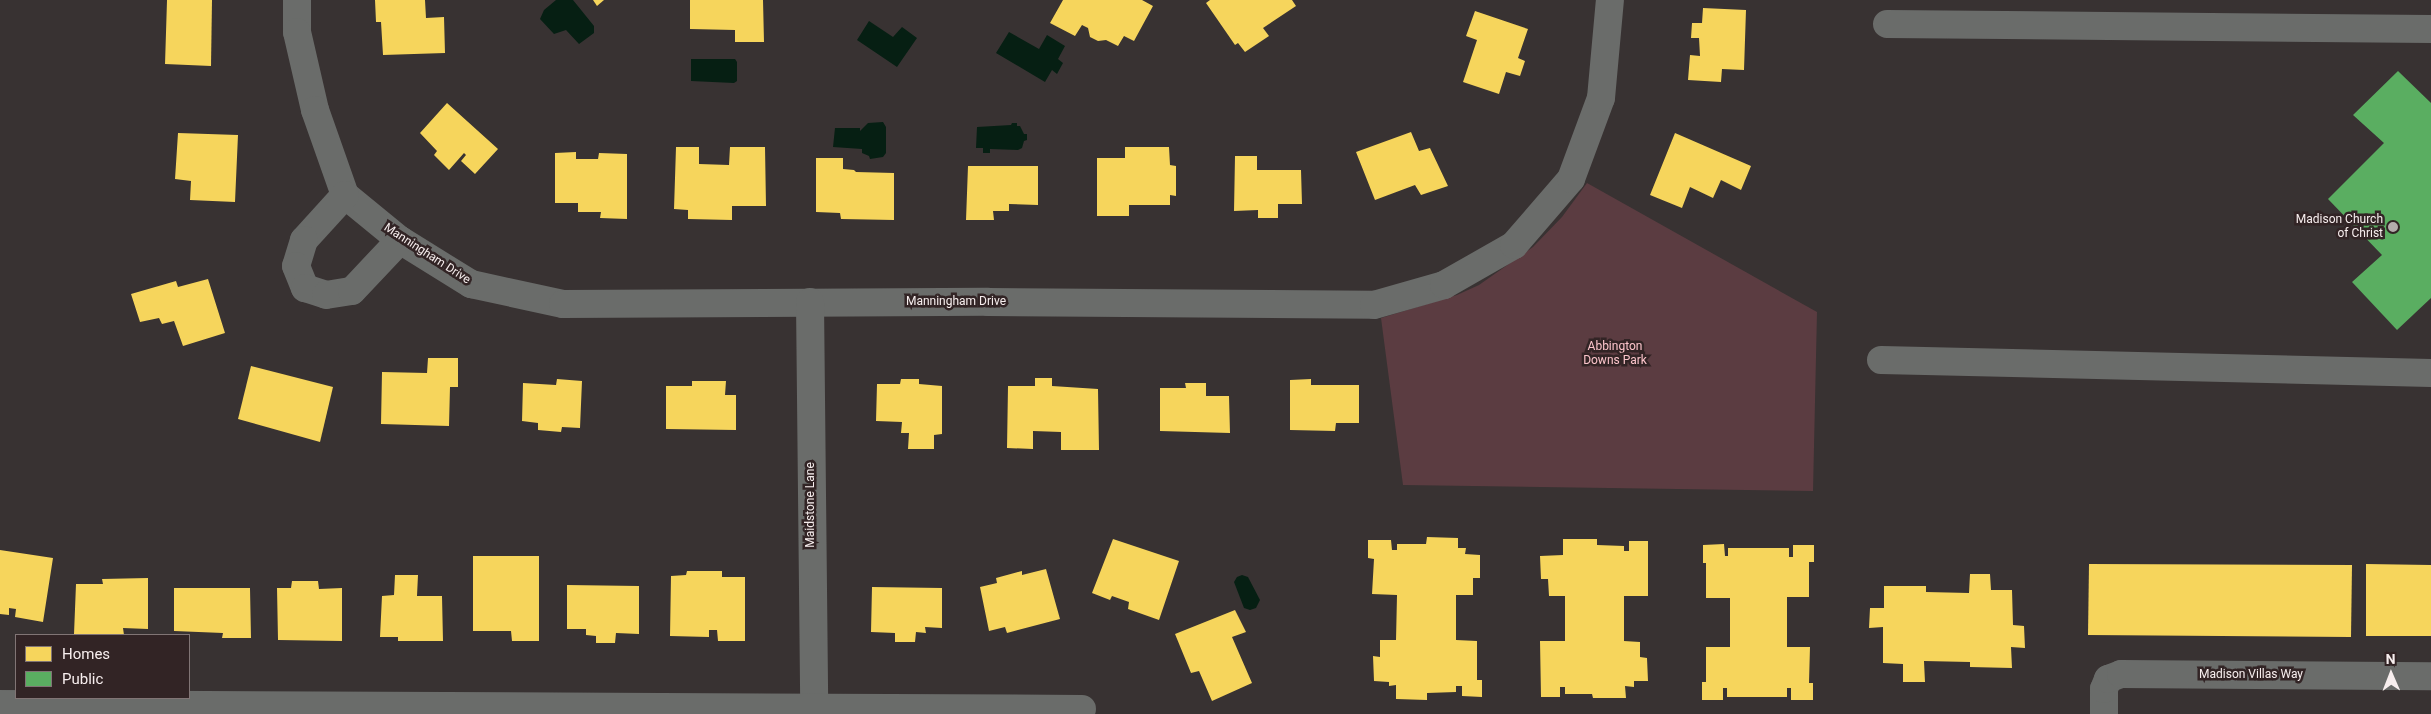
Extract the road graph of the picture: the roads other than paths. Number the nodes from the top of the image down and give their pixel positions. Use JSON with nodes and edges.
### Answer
{"nodes":[{"id":1,"x":297,"y":0,"type":"edge"},
{"id":2,"x":1610,"y":0,"type":"edge"},
{"id":3,"x":1887,"y":24,"type":"dead end"},
{"id":4,"x":2431,"y":29,"type":"edge"},
{"id":5,"x":345,"y":195,"type":"junction"},
{"id":6,"x":400,"y":240,"type":"junction"},
{"id":7,"x":810,"y":302,"type":"junction"},
{"id":8,"x":1881,"y":360,"type":"dead end"},
{"id":9,"x":2431,"y":373,"type":"edge"},
{"id":10,"x":2431,"y":676,"type":"edge"},
{"id":11,"x":0,"y":704,"type":"edge"},
{"id":12,"x":814,"y":709,"type":"junction"},
{"id":13,"x":1082,"y":709,"type":"dead end"},
{"id":14,"x":2104,"y":714,"type":"edge"}],
"edges":[{"from":1,"to":5,"type":"street"},
{"from":2,"to":7,"type":"street","name":"Manningham Drive"},
{"from":3,"to":4,"type":"street"},
{"from":5,"to":6,"type":"street","name":"Manningham Drive"},
{"from":5,"to":6,"type":"street"},
{"from":6,"to":7,"type":"street","name":"Manningham Drive"},
{"from":7,"to":12,"type":"street","name":"Maidstone Lane"},
{"from":8,"to":9,"type":"street"},
{"from":10,"to":14,"type":"street","name":"Madison Villas Way"},
{"from":11,"to":12,"type":"street"},
{"from":12,"to":13,"type":"street"}]}
